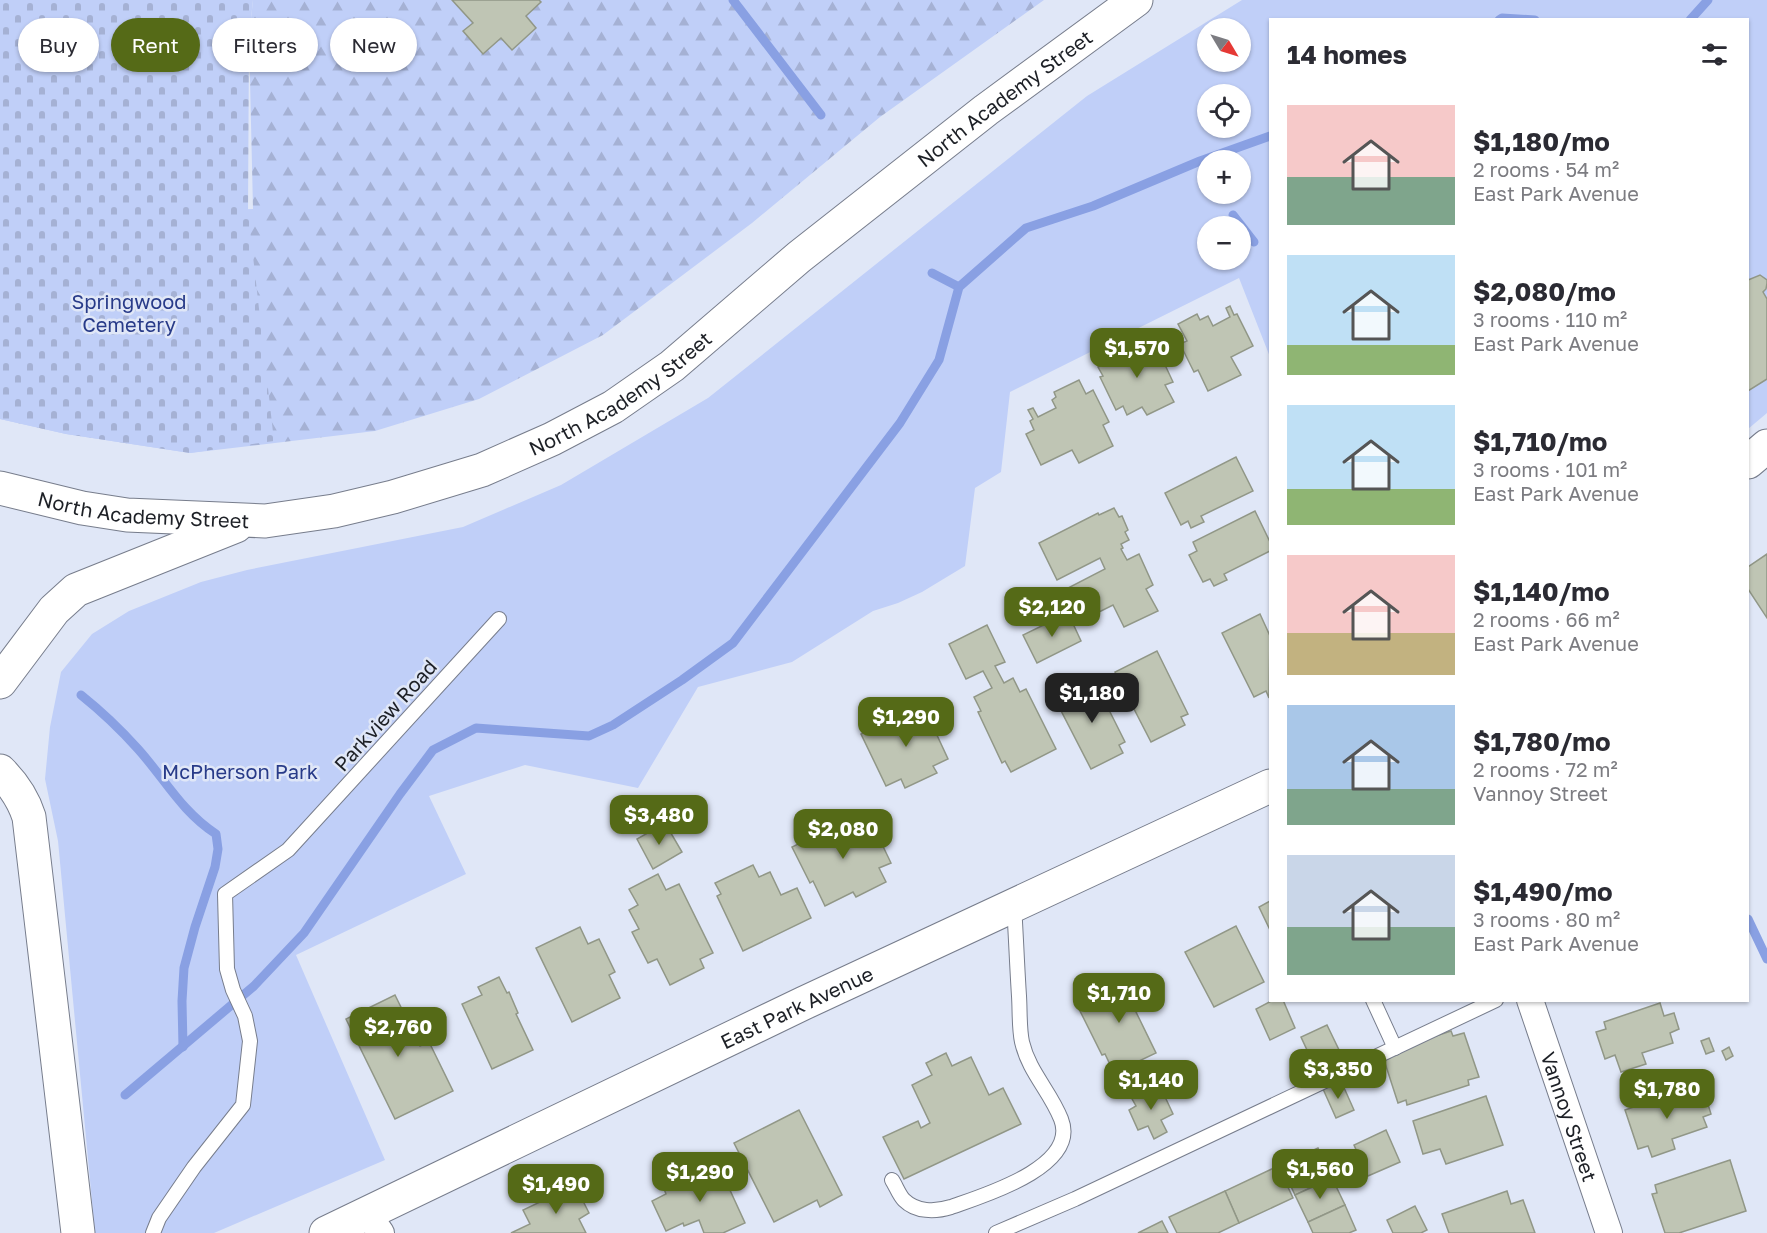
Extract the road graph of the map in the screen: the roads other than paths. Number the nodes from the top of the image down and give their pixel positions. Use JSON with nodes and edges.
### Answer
{"nodes":[{"id":1,"x":1136,"y":0,"type":"edge"},
{"id":2,"x":1767,"y":446,"type":"edge"},
{"id":3,"x":1749,"y":461,"type":"edge"},
{"id":4,"x":0,"y":488,"type":"edge"},
{"id":5,"x":248,"y":521,"type":"junction"},
{"id":6,"x":499,"y":619,"type":"dead end"},
{"id":7,"x":0,"y":682,"type":"edge"},
{"id":8,"x":0,"y":771,"type":"edge"},
{"id":9,"x":1269,"y":786,"type":"edge"},
{"id":10,"x":1014,"y":905,"type":"junction"},
{"id":11,"x":1374,"y":1002,"type":"edge"},
{"id":12,"x":1492,"y":1002,"type":"edge"},
{"id":13,"x":1531,"y":1002,"type":"edge"},
{"id":14,"x":1395,"y":1048,"type":"junction"},
{"id":15,"x":892,"y":1180,"type":"dead end"},
{"id":16,"x":374,"y":1224,"type":"edge"},
{"id":17,"x":78,"y":1233,"type":"edge"},
{"id":18,"x":153,"y":1233,"type":"edge"},
{"id":19,"x":326,"y":1233,"type":"edge"},
{"id":20,"x":996,"y":1233,"type":"edge"},
{"id":21,"x":1609,"y":1233,"type":"edge"}],
"edges":[{"from":1,"to":5,"type":"main road","name":"North Academy Street"},
{"from":2,"to":3,"type":"main road"},
{"from":4,"to":5,"type":"main road","name":"North Academy Street"},
{"from":5,"to":7,"type":"main road"},
{"from":6,"to":18,"type":"lane","name":"Parkview Road"},
{"from":8,"to":17,"type":"main road"},
{"from":9,"to":10,"type":"main road","name":"East Park Avenue"},
{"from":10,"to":15,"type":"lane"},
{"from":10,"to":16,"type":"main road","name":"East Park Avenue"},
{"from":11,"to":14,"type":"lane"},
{"from":12,"to":14,"type":"lane"},
{"from":13,"to":21,"type":"street","name":"Vannoy Street"},
{"from":14,"to":20,"type":"lane"},
{"from":16,"to":19,"type":"main road","name":"East Park Avenue"}]}
